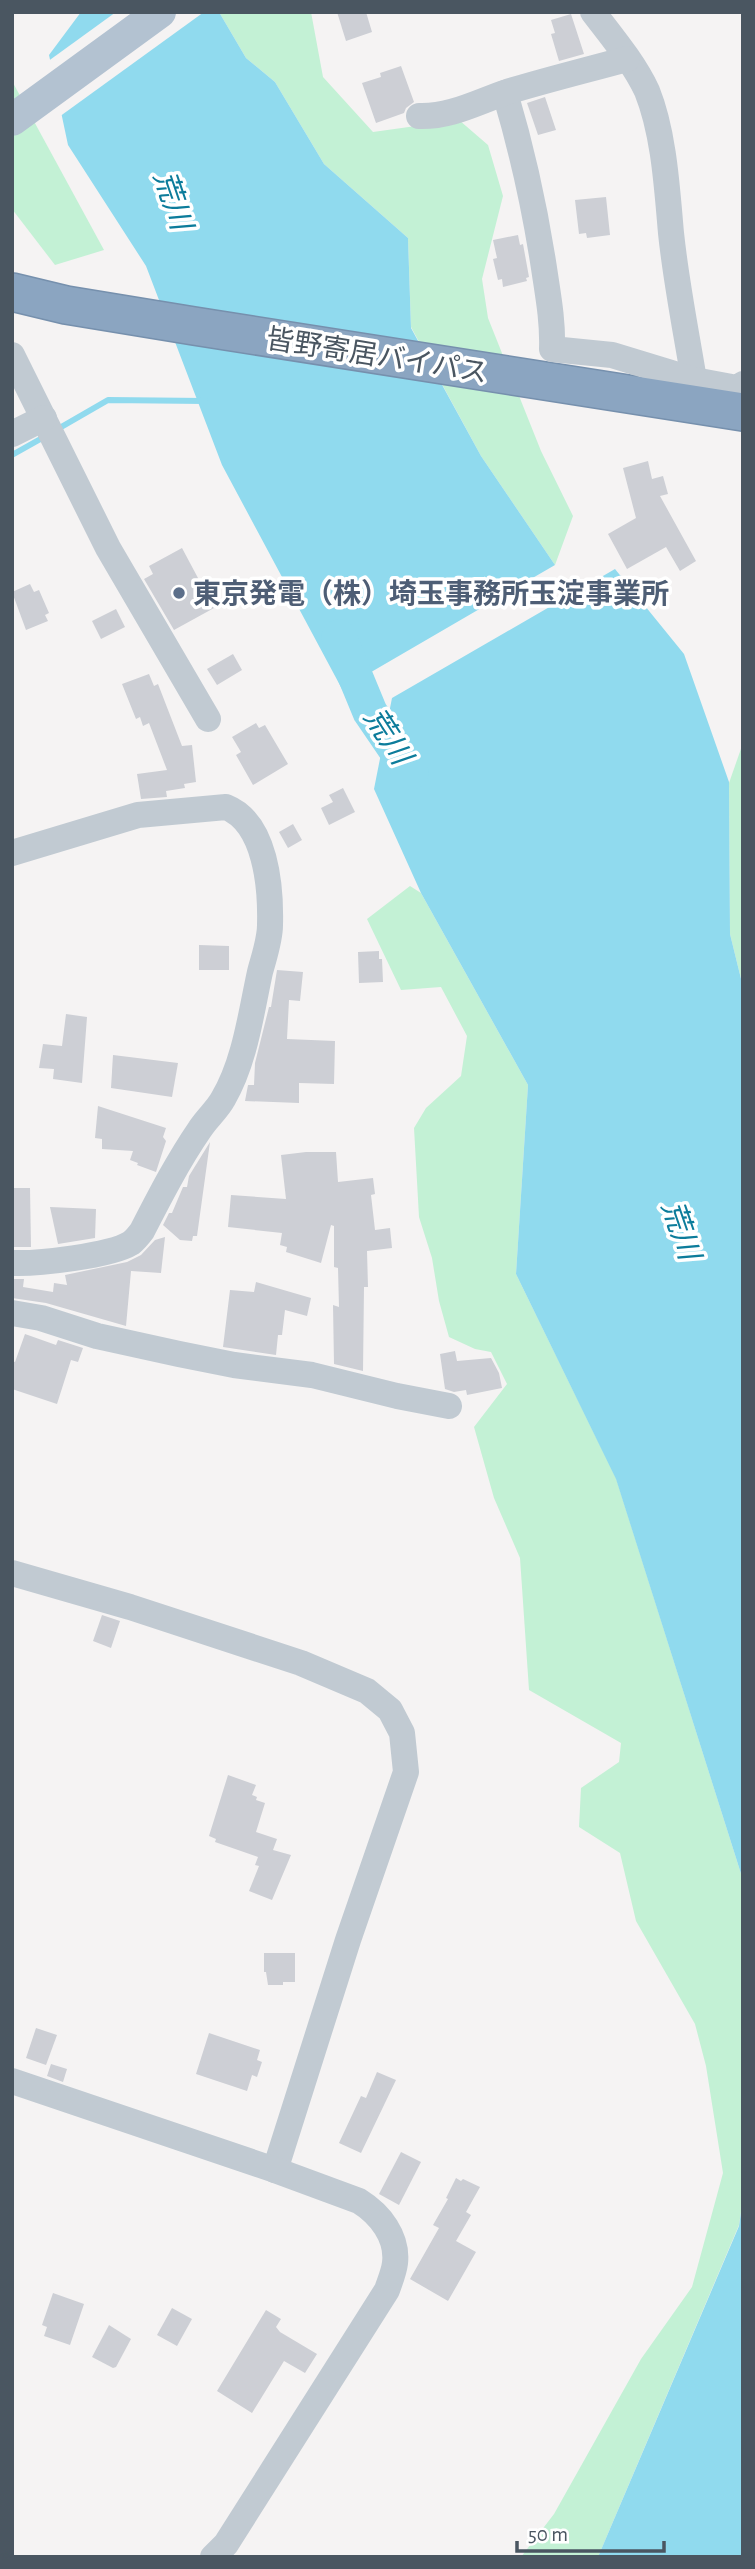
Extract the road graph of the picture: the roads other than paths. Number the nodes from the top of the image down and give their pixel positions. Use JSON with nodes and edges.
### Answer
{"nodes":[{"id":1,"x":160,"y":12,"type":"edge"},
{"id":2,"x":593,"y":12,"type":"edge"},
{"id":3,"x":627,"y":59,"type":"junction"},
{"id":4,"x":505,"y":93,"type":"junction"},
{"id":5,"x":419,"y":116,"type":"dead end"},
{"id":6,"x":12,"y":120,"type":"edge"},
{"id":7,"x":12,"y":292,"type":"edge"},
{"id":8,"x":12,"y":355,"type":"edge"},
{"id":9,"x":694,"y":380,"type":"junction"},
{"id":10,"x":743,"y":384,"type":"edge"},
{"id":11,"x":743,"y":412,"type":"edge"},
{"id":12,"x":44,"y":418,"type":"junction"},
{"id":13,"x":12,"y":434,"type":"edge"},
{"id":14,"x":208,"y":719,"type":"dead end"},
{"id":15,"x":12,"y":853,"type":"edge"},
{"id":16,"x":12,"y":1263,"type":"edge"},
{"id":17,"x":12,"y":1312,"type":"edge"},
{"id":18,"x":449,"y":1406,"type":"dead end"},
{"id":19,"x":12,"y":1573,"type":"edge"},
{"id":20,"x":12,"y":2081,"type":"edge"},
{"id":21,"x":275,"y":2170,"type":"junction"},
{"id":22,"x":213,"y":2557,"type":"edge"}],
"edges":[{"from":1,"to":6,"type":"main road"},
{"from":2,"to":3,"type":"street"},
{"from":3,"to":4,"type":"street"},
{"from":3,"to":9,"type":"street"},
{"from":4,"to":5,"type":"street"},
{"from":4,"to":9,"type":"street"},
{"from":7,"to":11,"type":"highway","name":"皆野寄居バイパス"},
{"from":8,"to":12,"type":"street"},
{"from":9,"to":10,"type":"street"},
{"from":12,"to":13,"type":"street"},
{"from":12,"to":14,"type":"street"},
{"from":15,"to":16,"type":"street"},
{"from":17,"to":18,"type":"street"},
{"from":19,"to":21,"type":"street"},
{"from":20,"to":21,"type":"street"},
{"from":21,"to":22,"type":"street"}]}
